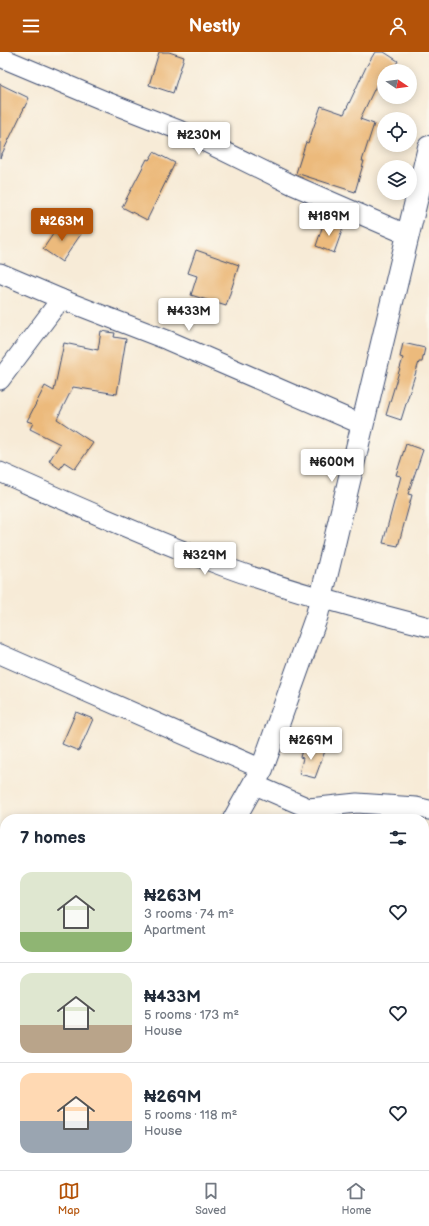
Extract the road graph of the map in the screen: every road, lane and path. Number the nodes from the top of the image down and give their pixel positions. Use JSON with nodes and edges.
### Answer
{"nodes":[{"id":1,"x":0,"y":57,"type":"edge"},
{"id":2,"x":429,"y":147,"type":"edge"},
{"id":3,"x":408,"y":235,"type":"junction"},
{"id":4,"x":0,"y":273,"type":"edge"},
{"id":5,"x":60,"y":299,"type":"junction"},
{"id":6,"x":0,"y":380,"type":"edge"},
{"id":7,"x":363,"y":425,"type":"junction"},
{"id":8,"x":0,"y":472,"type":"edge"},
{"id":9,"x":321,"y":599,"type":"junction"},
{"id":10,"x":429,"y":627,"type":"edge"},
{"id":11,"x":0,"y":654,"type":"edge"},
{"id":12,"x":257,"y":776,"type":"junction"},
{"id":13,"x":309,"y":808,"type":"junction"},
{"id":14,"x":429,"y":810,"type":"edge"},
{"id":15,"x":237,"y":814,"type":"edge"},
{"id":16,"x":322,"y":814,"type":"edge"}],
"edges":[{"from":1,"to":3,"type":"street"},
{"from":2,"to":3,"type":"street"},
{"from":3,"to":7,"type":"street"},
{"from":4,"to":5,"type":"street"},
{"from":5,"to":6,"type":"street"},
{"from":5,"to":7,"type":"street"},
{"from":7,"to":9,"type":"street"},
{"from":8,"to":9,"type":"street"},
{"from":9,"to":10,"type":"street"},
{"from":9,"to":12,"type":"street"},
{"from":11,"to":12,"type":"street"},
{"from":12,"to":13,"type":"street"},
{"from":12,"to":15,"type":"street"},
{"from":13,"to":14,"type":"street"},
{"from":13,"to":16,"type":"street"}]}
